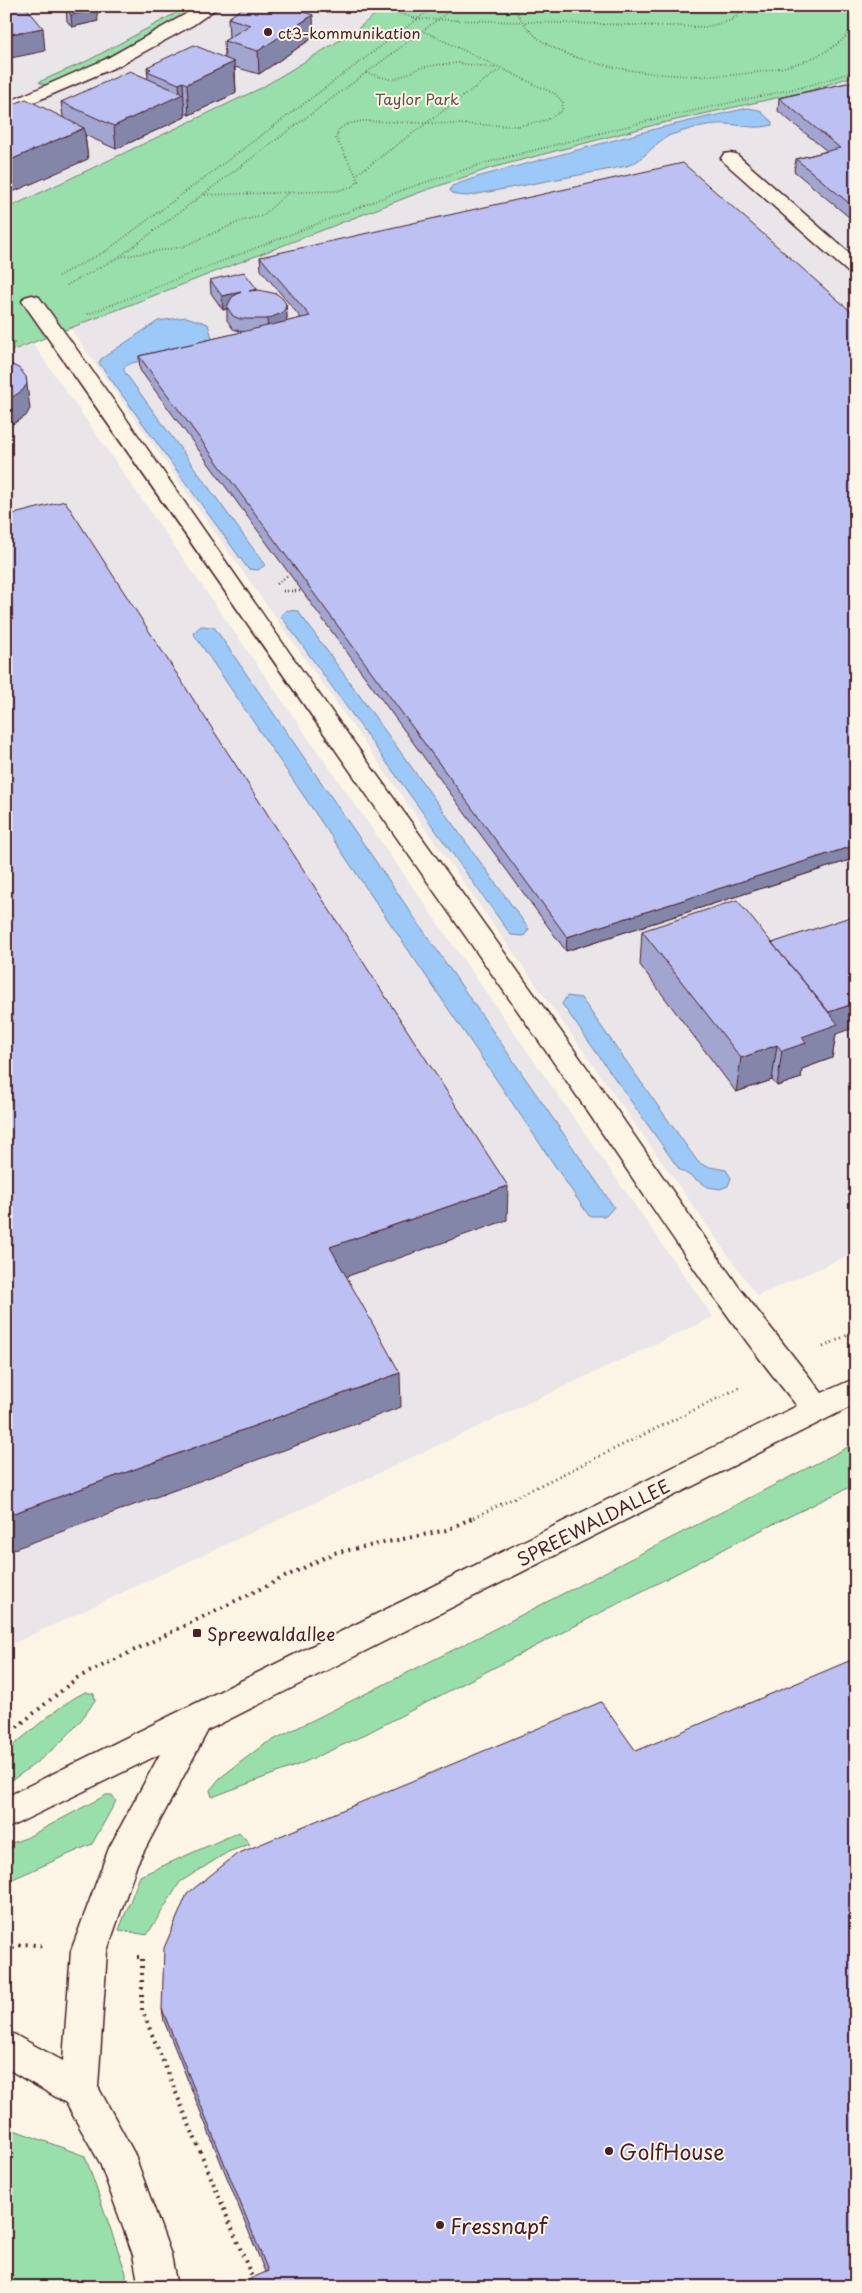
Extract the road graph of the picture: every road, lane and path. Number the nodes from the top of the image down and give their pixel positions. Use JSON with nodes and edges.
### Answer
{"nodes":[{"id":1,"x":212,"y":6,"type":"edge"},
{"id":2,"x":374,"y":6,"type":"edge"},
{"id":3,"x":435,"y":6,"type":"edge"},
{"id":4,"x":456,"y":6,"type":"edge"},
{"id":5,"x":513,"y":6,"type":"edge"},
{"id":6,"x":741,"y":6,"type":"edge"},
{"id":7,"x":418,"y":19,"type":"junction"},
{"id":8,"x":439,"y":20,"type":"junction"},
{"id":9,"x":521,"y":22,"type":"junction"},
{"id":10,"x":856,"y":23,"type":"edge"},
{"id":11,"x":423,"y":31,"type":"junction"},
{"id":12,"x":500,"y":69,"type":"junction"},
{"id":13,"x":856,"y":71,"type":"edge"},
{"id":14,"x":366,"y":73,"type":"junction"},
{"id":15,"x":6,"y":109,"type":"edge"},
{"id":16,"x":426,"y":123,"type":"junction"},
{"id":17,"x":730,"y":158,"type":"dead end"},
{"id":18,"x":356,"y":175,"type":"junction"},
{"id":19,"x":288,"y":193,"type":"junction"},
{"id":20,"x":202,"y":195,"type":"junction"},
{"id":21,"x":120,"y":257,"type":"junction"},
{"id":22,"x":856,"y":269,"type":"edge"},
{"id":23,"x":58,"y":277,"type":"dead end"},
{"id":24,"x":32,"y":301,"type":"joint"},
{"id":25,"x":53,"y":328,"type":"junction"},
{"id":26,"x":6,"y":346,"type":"edge"},
{"id":27,"x":856,"y":1331,"type":"edge"},
{"id":28,"x":781,"y":1368,"type":"junction"},
{"id":29,"x":856,"y":1390,"type":"edge"},
{"id":30,"x":817,"y":1409,"type":"junction"},
{"id":31,"x":196,"y":1720,"type":"junction"},
{"id":32,"x":6,"y":1736,"type":"edge"},
{"id":33,"x":6,"y":1814,"type":"edge"},
{"id":34,"x":142,"y":1957,"type":"dead end"},
{"id":35,"x":6,"y":2048,"type":"edge"},
{"id":36,"x":79,"y":2090,"type":"junction"},
{"id":37,"x":158,"y":2287,"type":"edge"},
{"id":38,"x":256,"y":2287,"type":"edge"}],
"edges":[{"from":1,"to":15,"type":"street"},
{"from":2,"to":7,"type":"path"},
{"from":3,"to":7,"type":"path"},
{"from":4,"to":8,"type":"path"},
{"from":5,"to":9,"type":"path"},
{"from":6,"to":9,"type":"path"},
{"from":7,"to":8,"type":"path"},
{"from":7,"to":23,"type":"path"},
{"from":8,"to":9,"type":"path"},
{"from":8,"to":11,"type":"path"},
{"from":9,"to":10,"type":"path"},
{"from":11,"to":12,"type":"path"},
{"from":11,"to":14,"type":"path"},
{"from":12,"to":14,"type":"path"},
{"from":12,"to":16,"type":"path"},
{"from":12,"to":16,"type":"path"},
{"from":13,"to":25,"type":"path"},
{"from":14,"to":20,"type":"path"},
{"from":16,"to":18,"type":"path"},
{"from":16,"to":18,"type":"path"},
{"from":17,"to":22,"type":"street"},
{"from":18,"to":19,"type":"path"},
{"from":19,"to":20,"type":"path"},
{"from":19,"to":21,"type":"path"},
{"from":20,"to":21,"type":"path"},
{"from":21,"to":24,"type":"path"},
{"from":24,"to":25,"type":"street"},
{"from":25,"to":26,"type":"path"},
{"from":25,"to":28,"type":"street"},
{"from":27,"to":28,"type":"path"},
{"from":28,"to":30,"type":"street"},
{"from":28,"to":32,"type":"path"},
{"from":29,"to":30,"type":"street","name":"SPREEWALDALLEE"},
{"from":30,"to":31,"type":"street","name":"SPREEWALDALLEE"},
{"from":31,"to":33,"type":"street","name":"SPREEWALDALLEE"},
{"from":31,"to":36,"type":"street"},
{"from":34,"to":38,"type":"path"},
{"from":35,"to":36,"type":"street"},
{"from":36,"to":37,"type":"street"}]}
